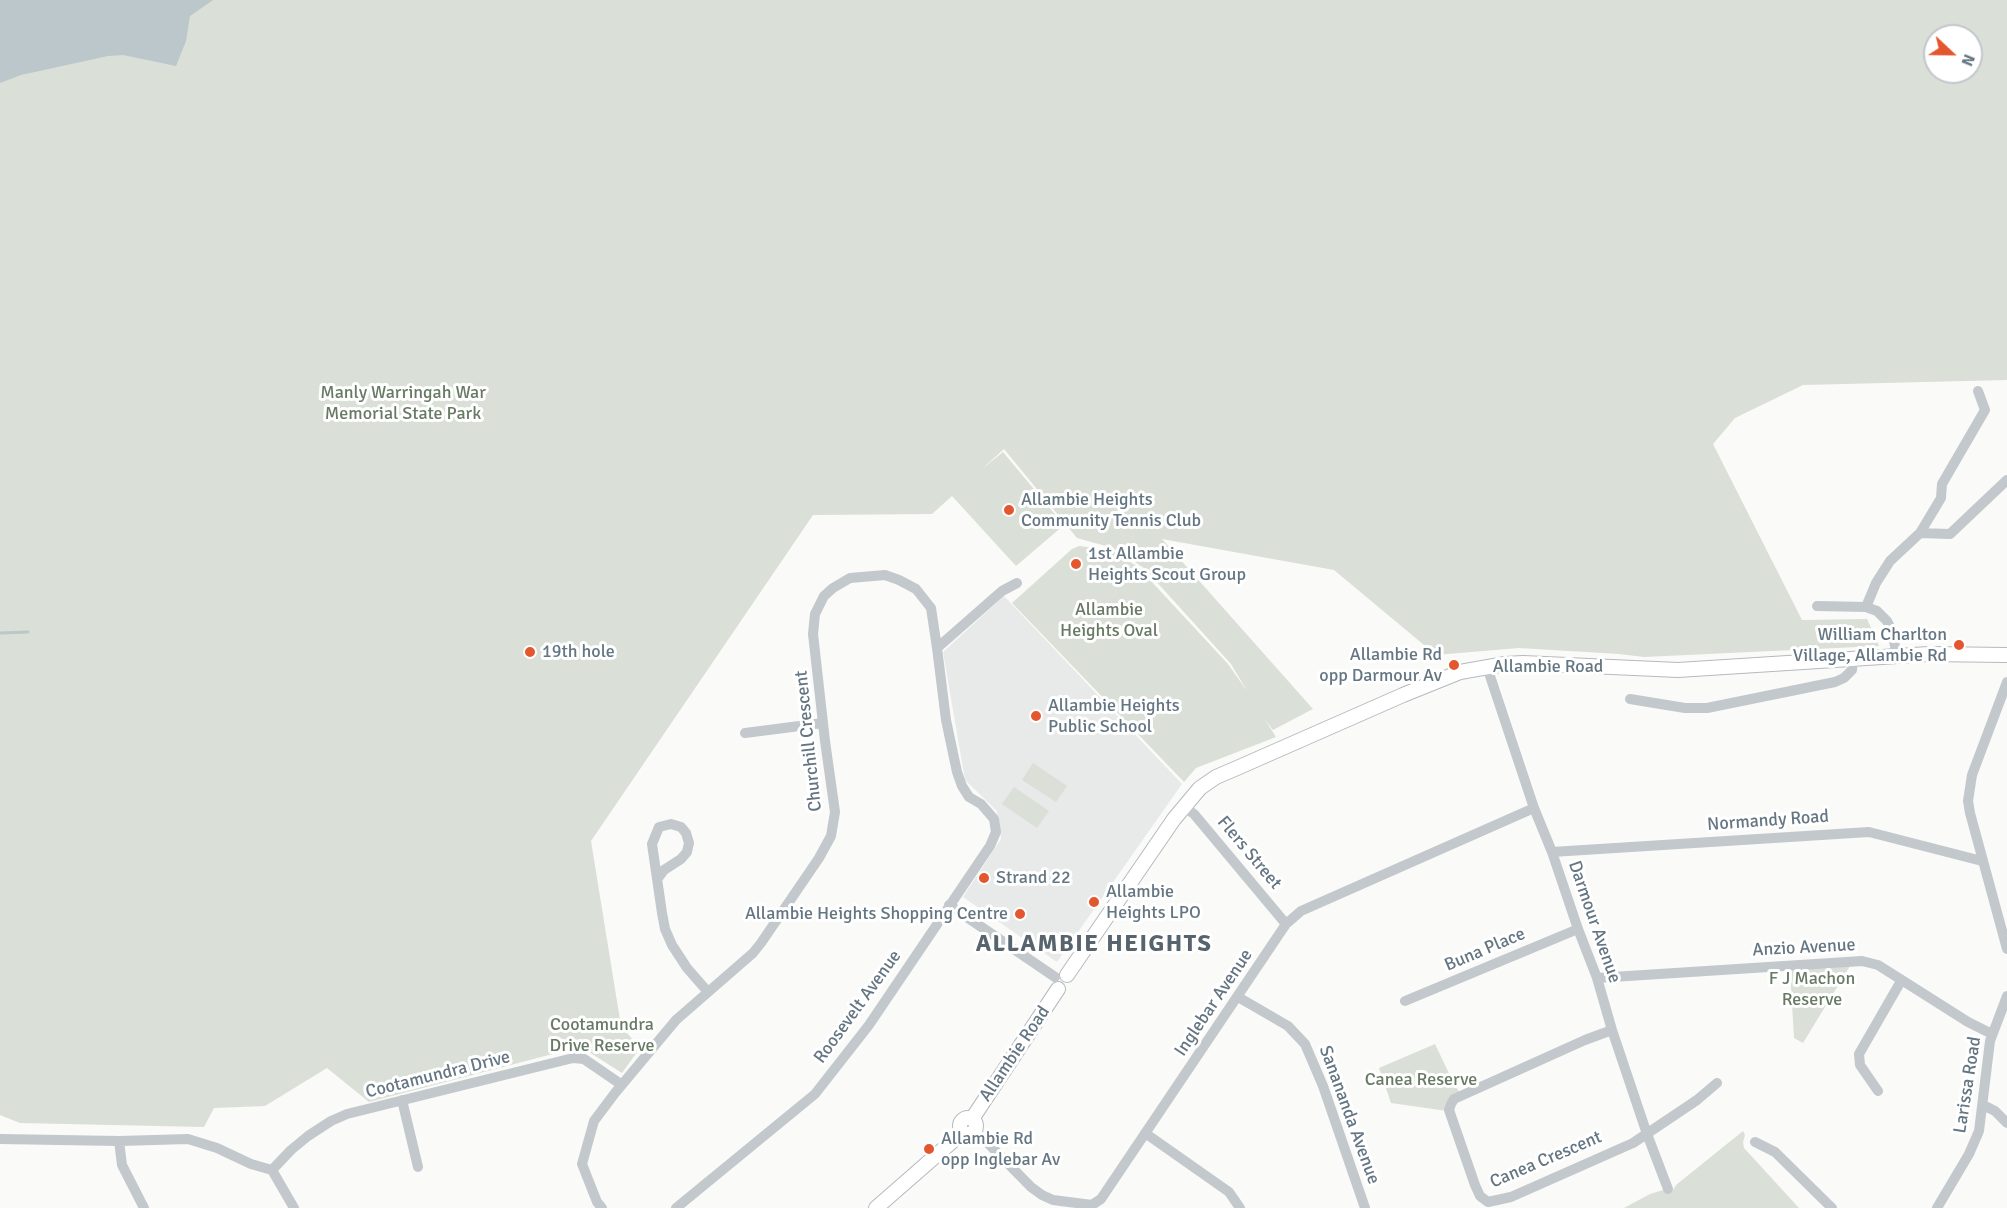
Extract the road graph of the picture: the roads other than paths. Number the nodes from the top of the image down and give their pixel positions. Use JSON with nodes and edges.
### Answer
{"nodes":[{"id":1,"x":1978,"y":391,"type":"dead end"},
{"id":2,"x":2007,"y":480,"type":"edge"},
{"id":3,"x":1920,"y":533,"type":"junction"},
{"id":4,"x":1017,"y":583,"type":"dead end"},
{"id":5,"x":1817,"y":606,"type":"dead end"},
{"id":6,"x":1866,"y":607,"type":"junction"},
{"id":7,"x":937,"y":648,"type":"junction"},
{"id":8,"x":2007,"y":655,"type":"edge"},
{"id":9,"x":1898,"y":656,"type":"junction"},
{"id":10,"x":1853,"y":659,"type":"junction"},
{"id":11,"x":1486,"y":667,"type":"junction"},
{"id":12,"x":2007,"y":682,"type":"edge"},
{"id":13,"x":1630,"y":699,"type":"dead end"},
{"id":14,"x":823,"y":723,"type":"junction"},
{"id":15,"x":746,"y":733,"type":"dead end"},
{"id":16,"x":1184,"y":806,"type":"junction"},
{"id":17,"x":1534,"y":808,"type":"junction"},
{"id":18,"x":1552,"y":852,"type":"junction"},
{"id":19,"x":1982,"y":861,"type":"junction"},
{"id":20,"x":658,"y":878,"type":"junction"},
{"id":21,"x":949,"y":905,"type":"junction"},
{"id":22,"x":1286,"y":924,"type":"junction"},
{"id":23,"x":1578,"y":929,"type":"junction"},
{"id":24,"x":2007,"y":950,"type":"edge"},
{"id":25,"x":1598,"y":978,"type":"junction"},
{"id":26,"x":1060,"y":980,"type":"junction"},
{"id":27,"x":1901,"y":981,"type":"junction"},
{"id":28,"x":708,"y":992,"type":"junction"},
{"id":29,"x":2007,"y":996,"type":"edge"},
{"id":30,"x":1238,"y":998,"type":"junction"},
{"id":31,"x":1405,"y":1001,"type":"dead end"},
{"id":32,"x":1612,"y":1030,"type":"junction"},
{"id":33,"x":1992,"y":1034,"type":"junction"},
{"id":34,"x":1717,"y":1083,"type":"dead end"},
{"id":35,"x":622,"y":1085,"type":"junction"},
{"id":36,"x":1878,"y":1092,"type":"dead end"},
{"id":37,"x":402,"y":1100,"type":"junction"},
{"id":38,"x":1983,"y":1105,"type":"junction"},
{"id":39,"x":2007,"y":1123,"type":"edge"},
{"id":40,"x":970,"y":1127,"type":"junction"},
{"id":41,"x":1145,"y":1133,"type":"junction"},
{"id":42,"x":1647,"y":1134,"type":"junction"},
{"id":43,"x":0,"y":1139,"type":"edge"},
{"id":44,"x":119,"y":1141,"type":"junction"},
{"id":45,"x":1755,"y":1142,"type":"dead end"},
{"id":46,"x":418,"y":1167,"type":"dead end"},
{"id":47,"x":272,"y":1170,"type":"junction"},
{"id":48,"x":1668,"y":1189,"type":"dead end"},
{"id":49,"x":144,"y":1208,"type":"edge"},
{"id":50,"x":294,"y":1208,"type":"edge"},
{"id":51,"x":602,"y":1208,"type":"edge"},
{"id":52,"x":676,"y":1208,"type":"edge"},
{"id":53,"x":876,"y":1208,"type":"edge"},
{"id":54,"x":1240,"y":1208,"type":"edge"},
{"id":55,"x":1365,"y":1208,"type":"edge"},
{"id":56,"x":1832,"y":1208,"type":"edge"},
{"id":57,"x":1937,"y":1208,"type":"edge"}],
"edges":[{"from":1,"to":3,"type":"street"},
{"from":2,"to":3,"type":"street"},
{"from":3,"to":6,"type":"street"},
{"from":4,"to":7,"type":"street"},
{"from":5,"to":6,"type":"street"},
{"from":6,"to":9,"type":"street"},
{"from":7,"to":14,"type":"street","name":"Churchill Crescent"},
{"from":7,"to":21,"type":"street","name":"Roosevelt Avenue"},
{"from":8,"to":9,"type":"main road","name":"Allambie Road"},
{"from":9,"to":10,"type":"main road","name":"Allambie Road"},
{"from":10,"to":11,"type":"main road","name":"Allambie Road"},
{"from":10,"to":13,"type":"street"},
{"from":11,"to":16,"type":"main road","name":"Allambie Road"},
{"from":11,"to":17,"type":"street","name":"Darmour Avenue"},
{"from":12,"to":19,"type":"street"},
{"from":14,"to":15,"type":"street"},
{"from":14,"to":28,"type":"street","name":"Churchill Crescent"},
{"from":16,"to":22,"type":"street","name":"Flers Street"},
{"from":16,"to":26,"type":"main road","name":"Allambie Road"},
{"from":17,"to":18,"type":"street","name":"Darmour Avenue"},
{"from":17,"to":22,"type":"street","name":"Inglebar Avenue"},
{"from":18,"to":19,"type":"street","name":"Normandy Road"},
{"from":18,"to":23,"type":"street","name":"Darmour Avenue"},
{"from":19,"to":24,"type":"street"},
{"from":20,"to":20,"type":"street"},
{"from":20,"to":28,"type":"street"},
{"from":21,"to":26,"type":"street"},
{"from":21,"to":52,"type":"street","name":"Roosevelt Avenue"},
{"from":22,"to":30,"type":"street","name":"Inglebar Avenue"},
{"from":23,"to":25,"type":"street","name":"Darmour Avenue"},
{"from":23,"to":31,"type":"street","name":"Buna Place"},
{"from":25,"to":27,"type":"street","name":"Anzio Avenue"},
{"from":25,"to":32,"type":"street","name":"Darmour Avenue"},
{"from":26,"to":40,"type":"main road","name":"Allambie Road"},
{"from":27,"to":33,"type":"street","name":"Anzio Avenue"},
{"from":27,"to":36,"type":"street"},
{"from":28,"to":35,"type":"street","name":"Churchill Crescent"},
{"from":29,"to":33,"type":"street","name":"Larissa Road"},
{"from":30,"to":41,"type":"street","name":"Inglebar Avenue"},
{"from":30,"to":55,"type":"street","name":"Sanananda Avenue"},
{"from":32,"to":42,"type":"street","name":"Darmour Avenue"},
{"from":32,"to":42,"type":"street","name":"Canea Crescent"},
{"from":33,"to":38,"type":"street","name":"Larissa Road"},
{"from":34,"to":42,"type":"street"},
{"from":35,"to":37,"type":"street","name":"Cootamundra Drive"},
{"from":35,"to":51,"type":"street","name":"Churchill Crescent"},
{"from":37,"to":46,"type":"street"},
{"from":37,"to":47,"type":"street","name":"Cootamundra Drive"},
{"from":38,"to":39,"type":"street"},
{"from":38,"to":57,"type":"street","name":"Larissa Road"},
{"from":40,"to":41,"type":"street","name":"Inglebar Avenue"},
{"from":40,"to":53,"type":"main road","name":"Allambie Road"},
{"from":41,"to":54,"type":"street"},
{"from":42,"to":48,"type":"street","name":"Darmour Avenue"},
{"from":43,"to":44,"type":"street"},
{"from":44,"to":47,"type":"street"},
{"from":44,"to":49,"type":"street"},
{"from":45,"to":56,"type":"street"},
{"from":47,"to":50,"type":"street"}]}
